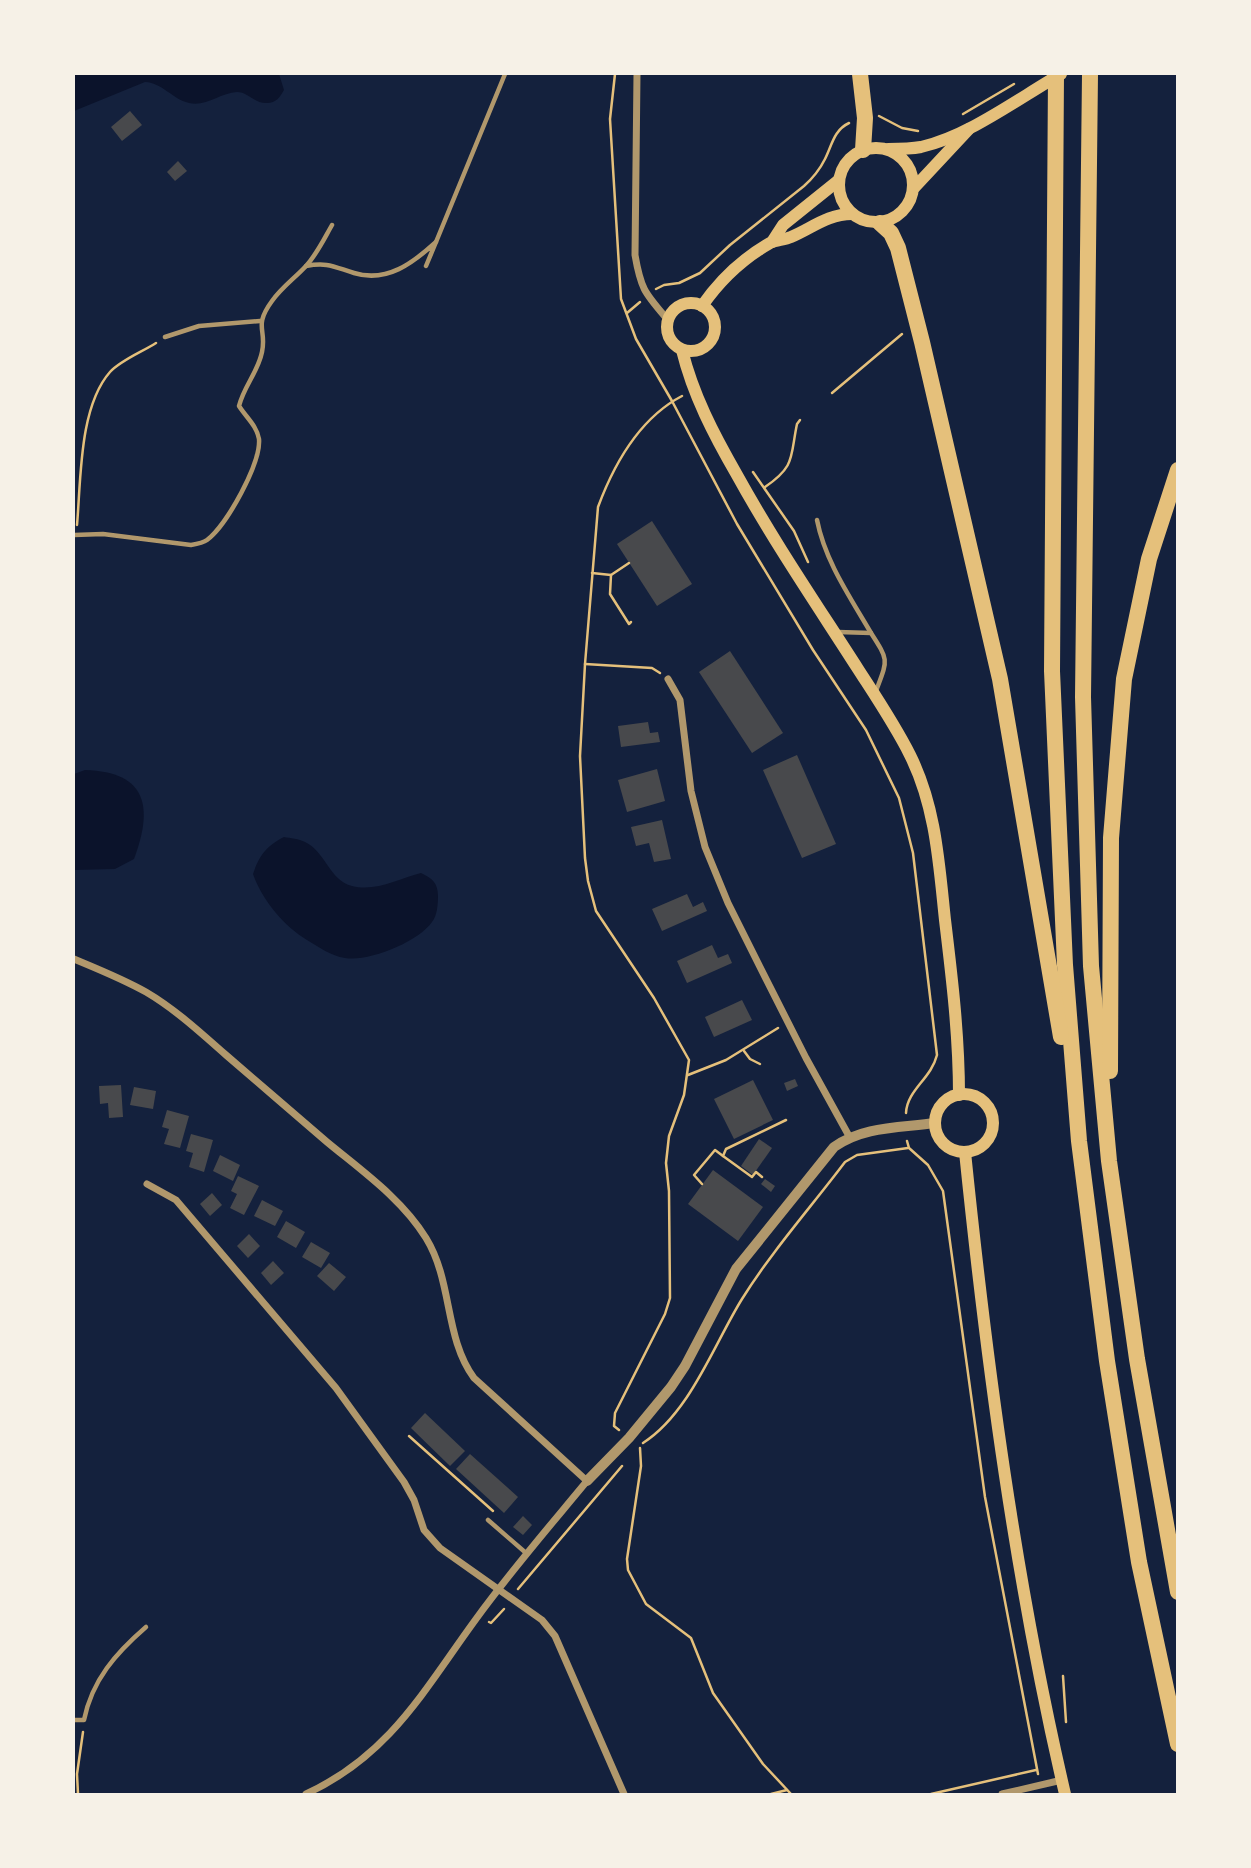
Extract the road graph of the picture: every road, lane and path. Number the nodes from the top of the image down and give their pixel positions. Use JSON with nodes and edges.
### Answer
{"nodes":[{"id":1,"x":505,"y":74,"type":"edge"},
{"id":2,"x":615,"y":74,"type":"edge"},
{"id":3,"x":637,"y":74,"type":"edge"},
{"id":4,"x":860,"y":74,"type":"edge"},
{"id":5,"x":1059,"y":74,"type":"edge"},
{"id":6,"x":1090,"y":74,"type":"edge"},
{"id":7,"x":972,"y":126,"type":"junction"},
{"id":8,"x":888,"y":149,"type":"junction"},
{"id":9,"x":863,"y":150,"type":"junction"},
{"id":10,"x":839,"y":180,"type":"junction"},
{"id":11,"x":913,"y":189,"type":"junction"},
{"id":12,"x":852,"y":214,"type":"junction"},
{"id":13,"x":880,"y":223,"type":"junction"},
{"id":14,"x":332,"y":225,"type":"dead end"},
{"id":15,"x":436,"y":242,"type":"junction"},
{"id":16,"x":772,"y":242,"type":"junction"},
{"id":17,"x":305,"y":266,"type":"junction"},
{"id":18,"x":426,"y":266,"type":"dead end"},
{"id":19,"x":702,"y":306,"type":"junction"},
{"id":20,"x":668,"y":320,"type":"junction"},
{"id":21,"x":260,"y":321,"type":"junction"},
{"id":22,"x":903,"y":333,"type":"dead end"},
{"id":23,"x":165,"y":337,"type":"joint"},
{"id":24,"x":682,"y":350,"type":"junction"},
{"id":25,"x":832,"y":393,"type":"dead end"},
{"id":26,"x":672,"y":401,"type":"junction"},
{"id":27,"x":800,"y":421,"type":"dead end"},
{"id":28,"x":1178,"y":470,"type":"edge"},
{"id":29,"x":817,"y":520,"type":"dead end"},
{"id":30,"x":75,"y":535,"type":"edge"},
{"id":31,"x":629,"y":563,"type":"dead end"},
{"id":32,"x":811,"y":569,"type":"dead end"},
{"id":33,"x":592,"y":573,"type":"junction"},
{"id":34,"x":611,"y":575,"type":"junction"},
{"id":35,"x":631,"y":622,"type":"dead end"},
{"id":36,"x":835,"y":632,"type":"junction"},
{"id":37,"x":871,"y":633,"type":"junction"},
{"id":38,"x":585,"y":664,"type":"junction"},
{"id":39,"x":668,"y":679,"type":"joint"},
{"id":40,"x":875,"y":695,"type":"junction"},
{"id":41,"x":74,"y":959,"type":"edge"},
{"id":42,"x":781,"y":1026,"type":"dead end"},
{"id":43,"x":743,"y":1050,"type":"junction"},
{"id":44,"x":760,"y":1064,"type":"dead end"},
{"id":45,"x":688,"y":1075,"type":"junction"},
{"id":46,"x":960,"y":1095,"type":"junction"},
{"id":47,"x":786,"y":1120,"type":"dead end"},
{"id":48,"x":935,"y":1123,"type":"junction"},
{"id":49,"x":905,"y":1127,"type":"junction"},
{"id":50,"x":849,"y":1136,"type":"junction"},
{"id":51,"x":1079,"y":1140,"type":"junction"},
{"id":52,"x":965,"y":1152,"type":"junction"},
{"id":53,"x":723,"y":1156,"type":"junction"},
{"id":54,"x":1109,"y":1161,"type":"junction"},
{"id":55,"x":762,"y":1177,"type":"dead end"},
{"id":56,"x":147,"y":1184,"type":"dead end"},
{"id":57,"x":702,"y":1184,"type":"dead end"},
{"id":58,"x":409,"y":1436,"type":"dead end"},
{"id":59,"x":629,"y":1438,"type":"junction"},
{"id":60,"x":587,"y":1481,"type":"junction"},
{"id":61,"x":488,"y":1520,"type":"joint"},
{"id":62,"x":527,"y":1553,"type":"junction"},
{"id":63,"x":498,"y":1590,"type":"junction"},
{"id":64,"x":1178,"y":1592,"type":"edge"},
{"id":65,"x":146,"y":1627,"type":"dead end"},
{"id":66,"x":74,"y":1720,"type":"edge"},
{"id":67,"x":85,"y":1720,"type":"junction"},
{"id":68,"x":1178,"y":1744,"type":"edge"},
{"id":69,"x":1037,"y":1770,"type":"junction"},
{"id":70,"x":1062,"y":1780,"type":"junction"},
{"id":71,"x":1040,"y":1786,"type":"junction"},
{"id":72,"x":787,"y":1790,"type":"junction"},
{"id":73,"x":78,"y":1794,"type":"edge"},
{"id":74,"x":306,"y":1794,"type":"edge"},
{"id":75,"x":624,"y":1794,"type":"edge"},
{"id":76,"x":771,"y":1794,"type":"edge"},
{"id":77,"x":791,"y":1794,"type":"edge"},
{"id":78,"x":930,"y":1794,"type":"edge"},
{"id":79,"x":1002,"y":1794,"type":"edge"},
{"id":80,"x":1065,"y":1794,"type":"edge"}],
"edges":[{"from":1,"to":15,"type":"lane"},
{"from":2,"to":26,"type":"path"},
{"from":3,"to":20,"type":"street"},
{"from":4,"to":9,"type":"highway"},
{"from":5,"to":7,"type":"main road"},
{"from":5,"to":51,"type":"highway"},
{"from":6,"to":54,"type":"highway"},
{"from":7,"to":8,"type":"main road"},
{"from":7,"to":11,"type":"main road"},
{"from":8,"to":9,"type":"main road"},
{"from":8,"to":11,"type":"main road"},
{"from":9,"to":10,"type":"main road"},
{"from":10,"to":12,"type":"main road"},
{"from":10,"to":16,"type":"main road"},
{"from":11,"to":13,"type":"main road"},
{"from":12,"to":13,"type":"main road"},
{"from":12,"to":16,"type":"main road"},
{"from":13,"to":51,"type":"highway"},
{"from":14,"to":17,"type":"lane"},
{"from":15,"to":17,"type":"lane"},
{"from":15,"to":18,"type":"lane"},
{"from":16,"to":19,"type":"main road"},
{"from":17,"to":21,"type":"lane"},
{"from":19,"to":20,"type":"main road"},
{"from":19,"to":24,"type":"main road"},
{"from":20,"to":24,"type":"main road"},
{"from":21,"to":23,"type":"lane"},
{"from":21,"to":30,"type":"lane"},
{"from":22,"to":25,"type":"path"},
{"from":23,"to":30,"type":"path"},
{"from":24,"to":36,"type":"main road"},
{"from":26,"to":33,"type":"path"},
{"from":26,"to":49,"type":"path"},
{"from":27,"to":32,"type":"path"},
{"from":28,"to":54,"type":"highway"},
{"from":29,"to":37,"type":"lane"},
{"from":31,"to":34,"type":"path"},
{"from":33,"to":34,"type":"path"},
{"from":33,"to":38,"type":"path"},
{"from":34,"to":35,"type":"path"},
{"from":36,"to":37,"type":"lane"},
{"from":36,"to":40,"type":"main road"},
{"from":37,"to":40,"type":"lane"},
{"from":38,"to":39,"type":"path"},
{"from":38,"to":45,"type":"path"},
{"from":39,"to":50,"type":"street"},
{"from":40,"to":46,"type":"main road"},
{"from":41,"to":60,"type":"street"},
{"from":42,"to":43,"type":"path"},
{"from":43,"to":44,"type":"path"},
{"from":43,"to":45,"type":"path"},
{"from":45,"to":59,"type":"path"},
{"from":46,"to":48,"type":"main road"},
{"from":46,"to":52,"type":"main road"},
{"from":47,"to":53,"type":"path"},
{"from":48,"to":49,"type":"street"},
{"from":48,"to":52,"type":"main road"},
{"from":49,"to":50,"type":"street"},
{"from":49,"to":69,"type":"path"},
{"from":50,"to":59,"type":"street"},
{"from":51,"to":68,"type":"highway"},
{"from":52,"to":70,"type":"main road"},
{"from":53,"to":55,"type":"path"},
{"from":53,"to":57,"type":"path"},
{"from":54,"to":64,"type":"highway"},
{"from":56,"to":63,"type":"street"},
{"from":58,"to":61,"type":"path"},
{"from":59,"to":60,"type":"street"},
{"from":59,"to":72,"type":"path"},
{"from":60,"to":62,"type":"street"},
{"from":61,"to":62,"type":"lane"},
{"from":62,"to":63,"type":"street"},
{"from":63,"to":74,"type":"street"},
{"from":63,"to":75,"type":"street"},
{"from":65,"to":67,"type":"lane"},
{"from":66,"to":67,"type":"lane"},
{"from":67,"to":73,"type":"path"},
{"from":69,"to":71,"type":"path"},
{"from":69,"to":78,"type":"path"},
{"from":70,"to":71,"type":"street"},
{"from":70,"to":80,"type":"main road"},
{"from":71,"to":79,"type":"street"},
{"from":72,"to":76,"type":"path"},
{"from":72,"to":77,"type":"path"}]}
